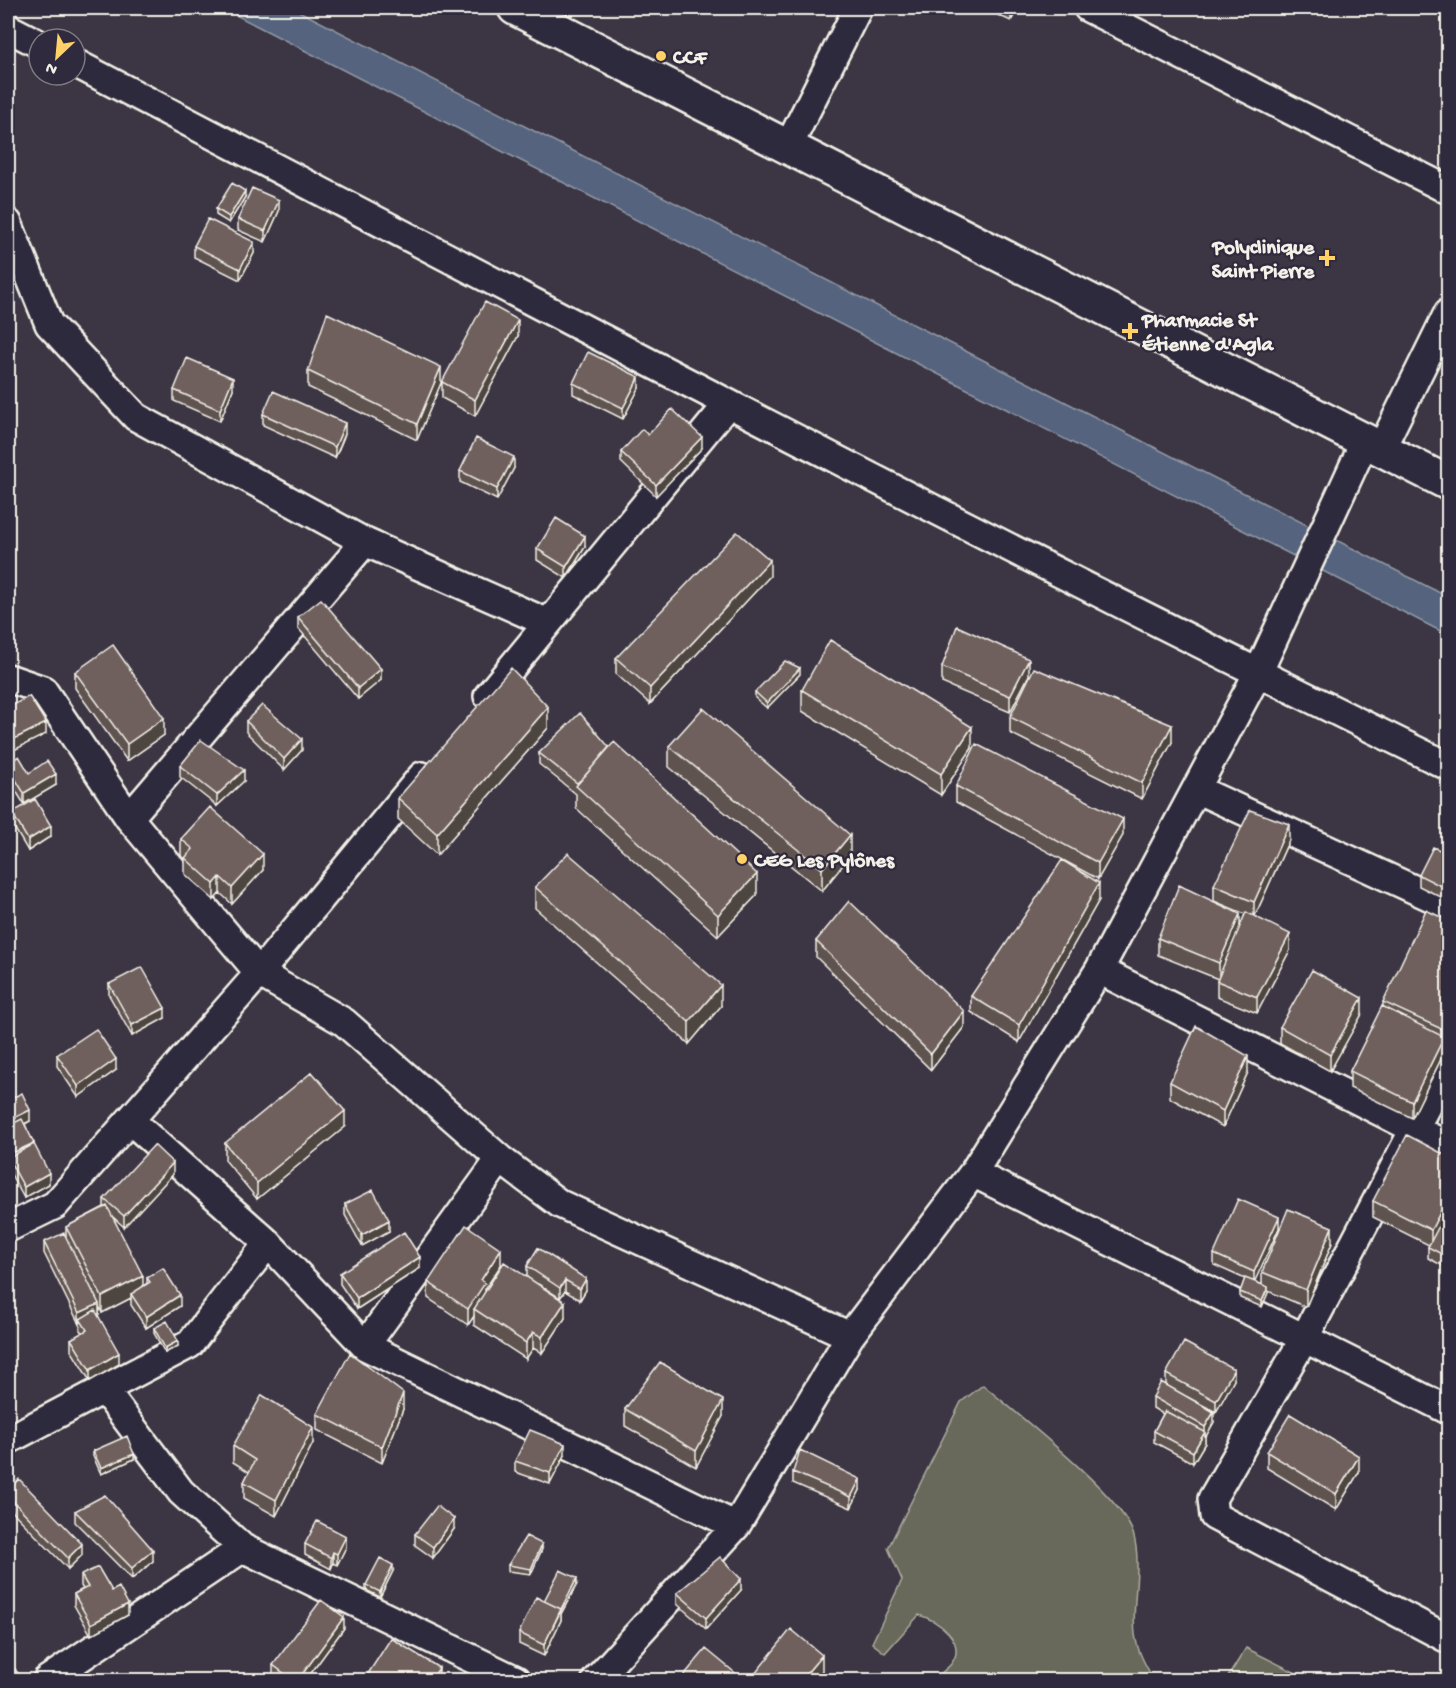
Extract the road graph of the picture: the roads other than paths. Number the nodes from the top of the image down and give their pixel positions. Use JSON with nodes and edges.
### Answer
{"nodes":[{"id":1,"x":515,"y":8,"type":"edge"},
{"id":2,"x":858,"y":8,"type":"edge"},
{"id":3,"x":1088,"y":8,"type":"edge"},
{"id":4,"x":8,"y":28,"type":"edge"},
{"id":5,"x":27,"y":38,"type":"edge"},
{"id":6,"x":87,"y":69,"type":"edge"},
{"id":7,"x":788,"y":147,"type":"junction"},
{"id":8,"x":1449,"y":190,"type":"edge"},
{"id":9,"x":8,"y":223,"type":"edge"},
{"id":10,"x":1449,"y":312,"type":"edge"},
{"id":11,"x":728,"y":404,"type":"junction"},
{"id":12,"x":1373,"y":445,"type":"junction"},
{"id":13,"x":1449,"y":483,"type":"edge"},
{"id":14,"x":365,"y":542,"type":"junction"},
{"id":15,"x":548,"y":623,"type":"junction"},
{"id":16,"x":1258,"y":673,"type":"junction"},
{"id":17,"x":8,"y":678,"type":"edge"},
{"id":18,"x":472,"y":715,"type":"edge"},
{"id":19,"x":442,"y":752,"type":"edge"},
{"id":20,"x":1449,"y":766,"type":"edge"},
{"id":21,"x":1198,"y":790,"type":"junction"},
{"id":22,"x":129,"y":818,"type":"junction"},
{"id":23,"x":1449,"y":905,"type":"edge"},
{"id":24,"x":1099,"y":970,"type":"junction"},
{"id":25,"x":259,"y":974,"type":"junction"},
{"id":26,"x":1449,"y":1065,"type":"edge"},
{"id":27,"x":131,"y":1121,"type":"junction"},
{"id":28,"x":1413,"y":1129,"type":"junction"},
{"id":29,"x":1449,"y":1146,"type":"edge"},
{"id":30,"x":500,"y":1159,"type":"junction"},
{"id":31,"x":973,"y":1173,"type":"junction"},
{"id":32,"x":8,"y":1228,"type":"edge"},
{"id":33,"x":268,"y":1243,"type":"junction"},
{"id":34,"x":850,"y":1336,"type":"junction"},
{"id":35,"x":1305,"y":1337,"type":"junction"},
{"id":36,"x":364,"y":1346,"type":"junction"},
{"id":37,"x":105,"y":1390,"type":"junction"},
{"id":38,"x":1449,"y":1410,"type":"edge"},
{"id":39,"x":8,"y":1440,"type":"edge"},
{"id":40,"x":736,"y":1526,"type":"junction"},
{"id":41,"x":243,"y":1548,"type":"junction"},
{"id":42,"x":1449,"y":1640,"type":"edge"},
{"id":43,"x":47,"y":1680,"type":"edge"},
{"id":44,"x":516,"y":1680,"type":"edge"},
{"id":45,"x":596,"y":1680,"type":"edge"}],
"edges":[{"from":1,"to":7,"type":"street"},
{"from":2,"to":7,"type":"street"},
{"from":3,"to":8,"type":"street"},
{"from":4,"to":5,"type":"street"},
{"from":6,"to":11,"type":"street"},
{"from":7,"to":12,"type":"street"},
{"from":9,"to":14,"type":"street"},
{"from":10,"to":12,"type":"street"},
{"from":11,"to":15,"type":"street"},
{"from":11,"to":16,"type":"street"},
{"from":12,"to":13,"type":"street"},
{"from":12,"to":16,"type":"street"},
{"from":14,"to":15,"type":"street"},
{"from":14,"to":22,"type":"street"},
{"from":15,"to":18,"type":"street"},
{"from":16,"to":20,"type":"street"},
{"from":16,"to":21,"type":"street"},
{"from":17,"to":22,"type":"street"},
{"from":19,"to":25,"type":"street"},
{"from":21,"to":23,"type":"street"},
{"from":21,"to":24,"type":"street"},
{"from":22,"to":25,"type":"street"},
{"from":24,"to":28,"type":"street"},
{"from":24,"to":31,"type":"street"},
{"from":25,"to":27,"type":"street"},
{"from":25,"to":30,"type":"street"},
{"from":26,"to":28,"type":"street"},
{"from":27,"to":32,"type":"street"},
{"from":27,"to":33,"type":"street"},
{"from":28,"to":29,"type":"street"},
{"from":28,"to":35,"type":"street"},
{"from":30,"to":34,"type":"street"},
{"from":30,"to":36,"type":"street"},
{"from":31,"to":34,"type":"street"},
{"from":31,"to":35,"type":"street"},
{"from":33,"to":36,"type":"street"},
{"from":33,"to":37,"type":"street"},
{"from":34,"to":40,"type":"street"},
{"from":35,"to":38,"type":"street"},
{"from":35,"to":42,"type":"street"},
{"from":36,"to":40,"type":"street"},
{"from":37,"to":39,"type":"street"},
{"from":37,"to":41,"type":"street"},
{"from":40,"to":45,"type":"street"},
{"from":41,"to":43,"type":"street"},
{"from":41,"to":44,"type":"street"}]}
